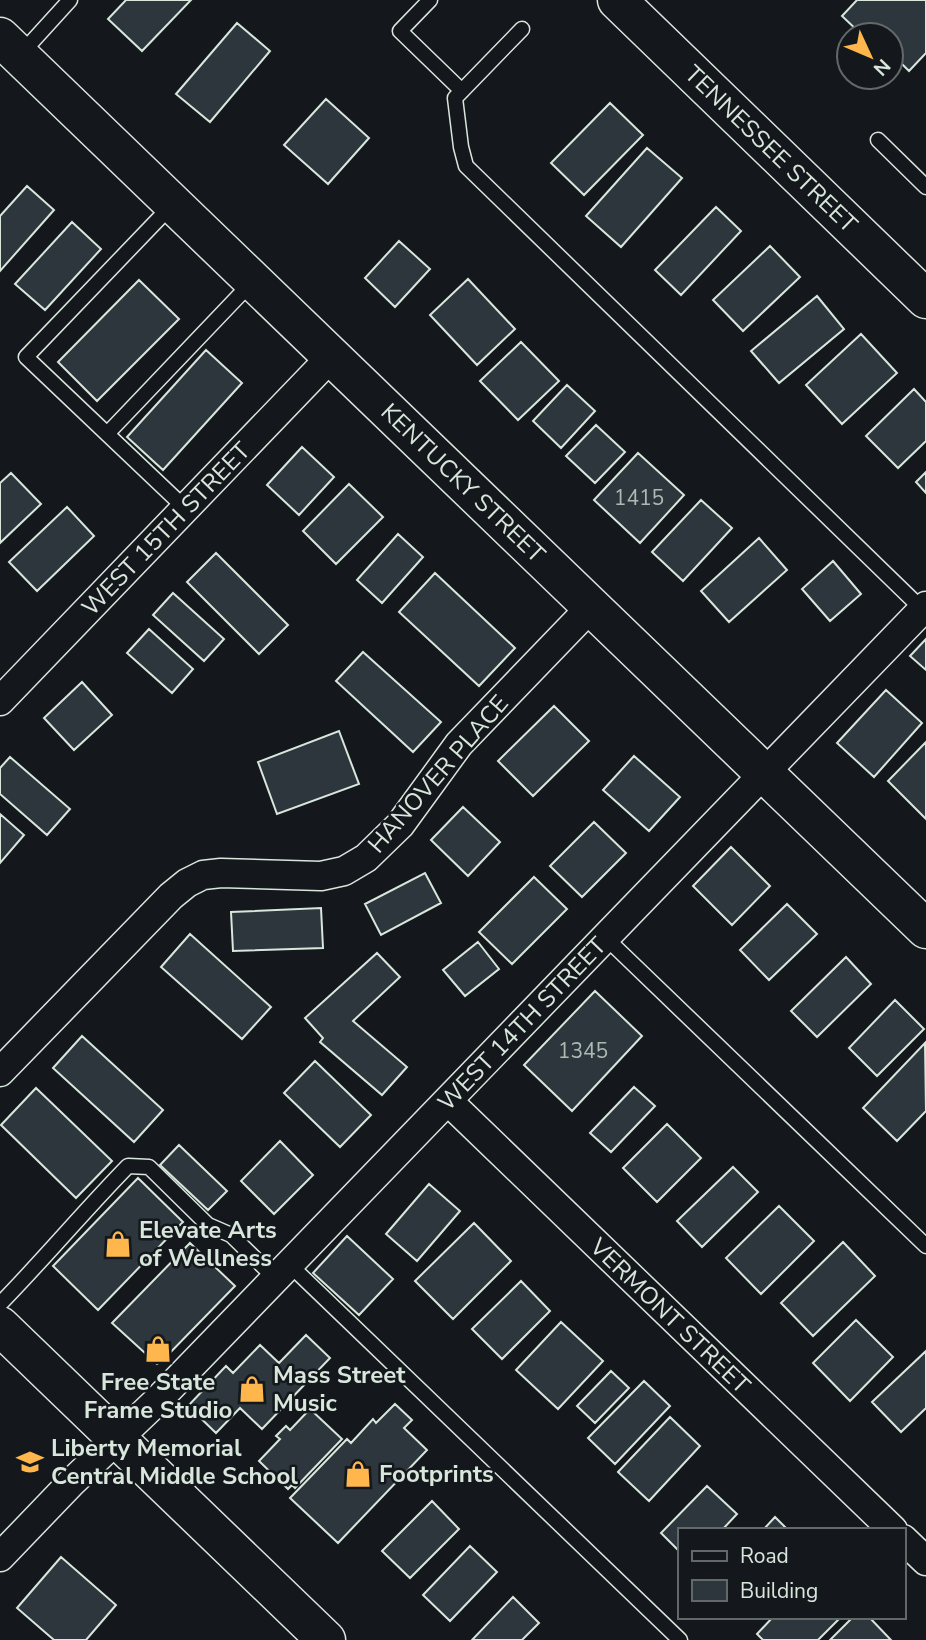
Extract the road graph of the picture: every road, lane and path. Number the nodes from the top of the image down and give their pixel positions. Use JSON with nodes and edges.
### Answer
{"nodes":[{"id":1,"x":71,"y":0,"type":"edge"},
{"id":2,"x":430,"y":0,"type":"edge"},
{"id":3,"x":617,"y":0,"type":"edge"},
{"id":4,"x":522,"y":29,"type":"dead end"},
{"id":5,"x":10,"y":47,"type":"edge"},
{"id":6,"x":462,"y":90,"type":"junction"},
{"id":7,"x":878,"y":140,"type":"dead end"},
{"id":8,"x":926,"y":187,"type":"edge"},
{"id":9,"x":173,"y":204,"type":"junction"},
{"id":10,"x":253,"y":281,"type":"junction"},
{"id":11,"x":926,"y":299,"type":"edge"},
{"id":12,"x":331,"y":357,"type":"junction"},
{"id":13,"x":107,"y":434,"type":"junction"},
{"id":14,"x":186,"y":508,"type":"junction"},
{"id":15,"x":591,"y":607,"type":"junction"},
{"id":16,"x":925,"y":610,"type":"edge"},
{"id":17,"x":5,"y":686,"type":"edge"},
{"id":18,"x":765,"y":774,"type":"junction"},
{"id":19,"x":926,"y":929,"type":"edge"},
{"id":20,"x":606,"y":938,"type":"junction"},
{"id":21,"x":0,"y":1072,"type":"edge"},
{"id":22,"x":447,"y":1101,"type":"junction"},
{"id":23,"x":926,"y":1246,"type":"edge"},
{"id":24,"x":283,"y":1272,"type":"junction"},
{"id":25,"x":0,"y":1304,"type":"edge"},
{"id":26,"x":0,"y":1326,"type":"edge"},
{"id":27,"x":117,"y":1440,"type":"junction"},
{"id":28,"x":891,"y":1528,"type":"edge"},
{"id":29,"x":905,"y":1541,"type":"edge"},
{"id":30,"x":0,"y":1557,"type":"edge"},
{"id":31,"x":926,"y":1561,"type":"edge"},
{"id":32,"x":326,"y":1640,"type":"edge"},
{"id":33,"x":680,"y":1640,"type":"edge"}],
"edges":[{"from":1,"to":5,"type":"lane"},
{"from":2,"to":6,"type":"lane"},
{"from":3,"to":11,"type":"main road","name":"TENNESSEE STREET"},
{"from":4,"to":6,"type":"lane"},
{"from":5,"to":9,"type":"main road","name":"KENTUCKY STREET"},
{"from":6,"to":16,"type":"lane"},
{"from":7,"to":8,"type":"lane"},
{"from":9,"to":10,"type":"main road","name":"KENTUCKY STREET"},
{"from":9,"to":13,"type":"lane"},
{"from":10,"to":12,"type":"main road","name":"KENTUCKY STREET"},
{"from":10,"to":13,"type":"lane"},
{"from":12,"to":14,"type":"street","name":"WEST 15TH STREET"},
{"from":12,"to":15,"type":"main road","name":"KENTUCKY STREET"},
{"from":13,"to":14,"type":"lane"},
{"from":14,"to":17,"type":"street","name":"WEST 15TH STREET"},
{"from":15,"to":18,"type":"main road","name":"KENTUCKY STREET"},
{"from":15,"to":21,"type":"street","name":"HANOVER PLACE"},
{"from":16,"to":18,"type":"street","name":"WEST 14TH STREET"},
{"from":18,"to":19,"type":"main road","name":"KENTUCKY STREET"},
{"from":18,"to":20,"type":"street","name":"WEST 14TH STREET"},
{"from":20,"to":22,"type":"street","name":"WEST 14TH STREET"},
{"from":20,"to":23,"type":"lane"},
{"from":22,"to":24,"type":"street","name":"WEST 14TH STREET"},
{"from":22,"to":28,"type":"street","name":"VERMONT STREET"},
{"from":24,"to":25,"type":"lane"},
{"from":24,"to":27,"type":"street","name":"WEST 14TH STREET"},
{"from":24,"to":33,"type":"lane"},
{"from":26,"to":27,"type":"main road"},
{"from":27,"to":30,"type":"street","name":"WEST 14TH STREET"},
{"from":27,"to":32,"type":"main road"},
{"from":29,"to":31,"type":"street"}]}
